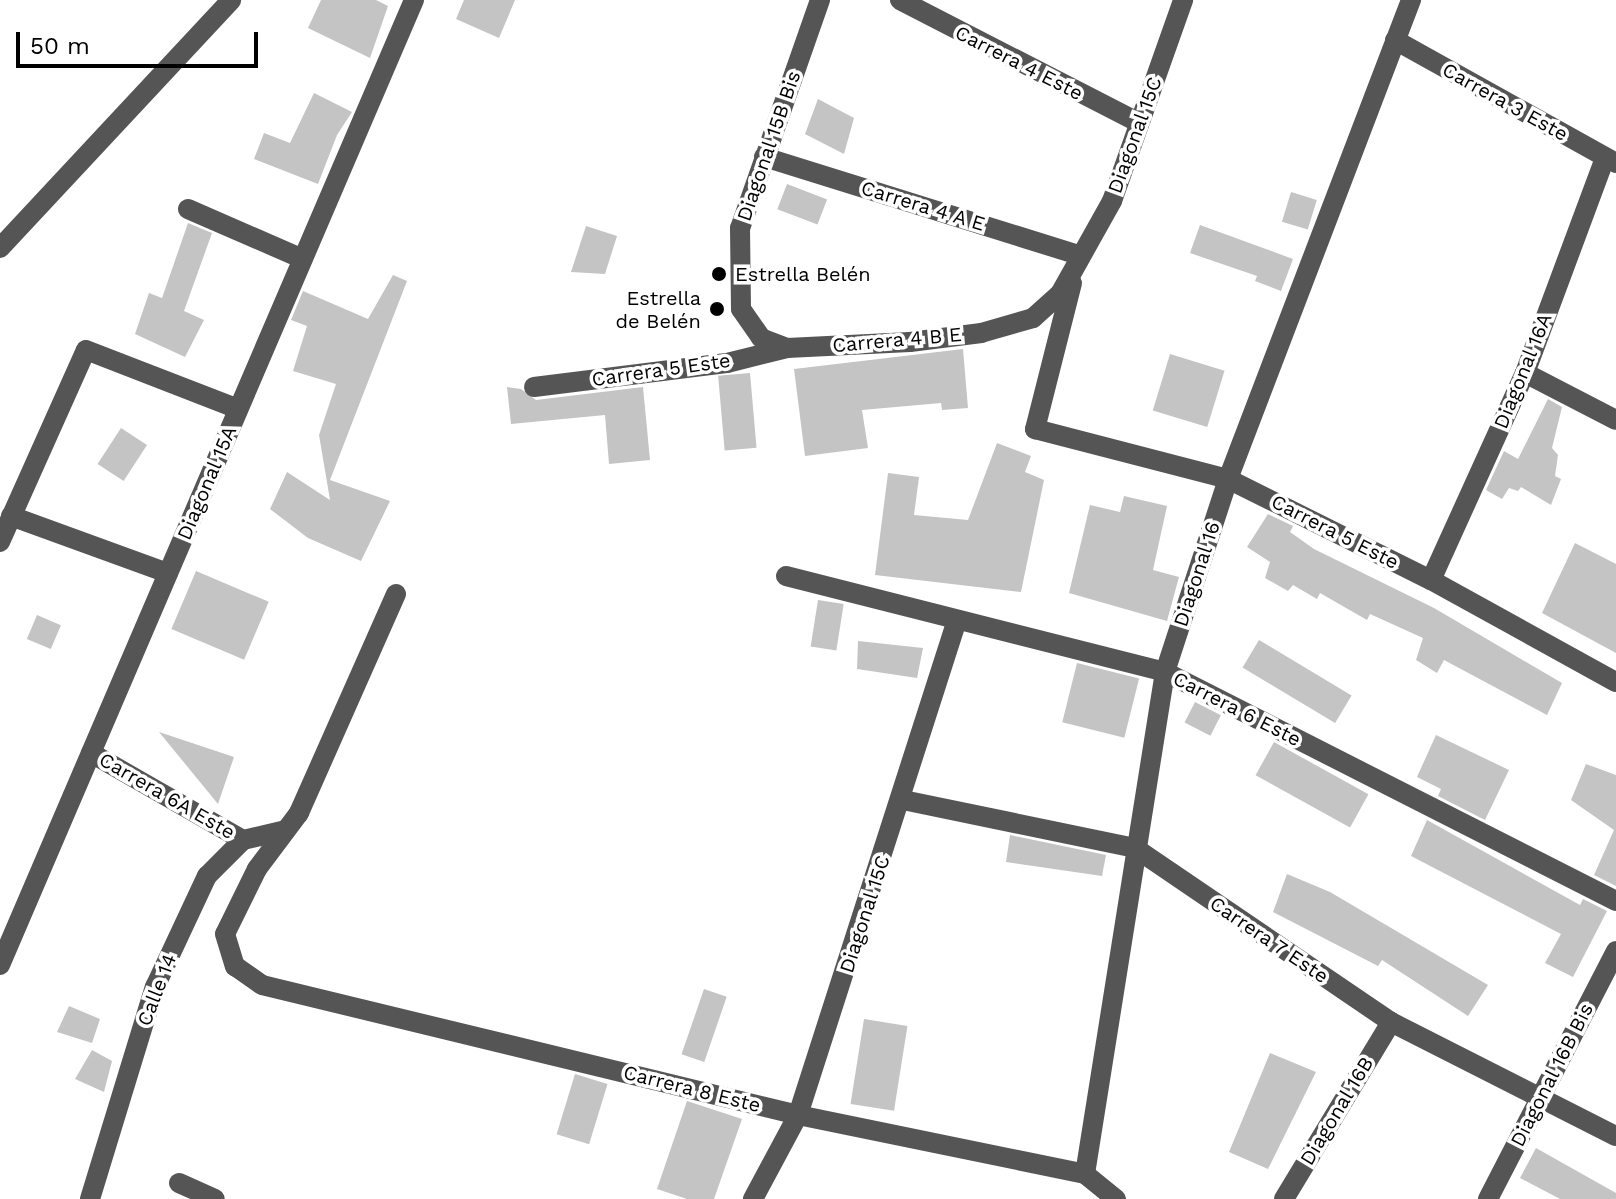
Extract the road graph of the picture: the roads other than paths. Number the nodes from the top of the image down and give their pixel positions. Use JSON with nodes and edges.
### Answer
{"nodes":[{"id":1,"x":231,"y":0,"type":"edge"},
{"id":2,"x":414,"y":0,"type":"edge"},
{"id":3,"x":820,"y":0,"type":"edge"},
{"id":4,"x":900,"y":0,"type":"edge"},
{"id":5,"x":1183,"y":0,"type":"edge"},
{"id":6,"x":1411,"y":0,"type":"edge"},
{"id":7,"x":1395,"y":40,"type":"junction"},
{"id":8,"x":1139,"y":123,"type":"junction"},
{"id":9,"x":764,"y":157,"type":"junction"},
{"id":10,"x":1610,"y":160,"type":"edge"},
{"id":11,"x":188,"y":209,"type":"dead end"},
{"id":12,"x":0,"y":248,"type":"edge"},
{"id":13,"x":303,"y":259,"type":"junction"},
{"id":14,"x":1079,"y":260,"type":"junction"},
{"id":15,"x":1033,"y":318,"type":"joint"},
{"id":16,"x":761,"y":338,"type":"joint"},
{"id":17,"x":787,"y":348,"type":"junction"},
{"id":18,"x":1525,"y":373,"type":"junction"},
{"id":19,"x":534,"y":387,"type":"dead end"},
{"id":20,"x":238,"y":409,"type":"junction"},
{"id":21,"x":1616,"y":420,"type":"edge"},
{"id":22,"x":1035,"y":429,"type":"joint"},
{"id":23,"x":1228,"y":479,"type":"junction"},
{"id":24,"x":11,"y":516,"type":"junction"},
{"id":25,"x":0,"y":542,"type":"edge"},
{"id":26,"x":168,"y":573,"type":"junction"},
{"id":27,"x":786,"y":576,"type":"dead end"},
{"id":28,"x":1431,"y":580,"type":"junction"},
{"id":29,"x":396,"y":594,"type":"dead end"},
{"id":30,"x":957,"y":620,"type":"junction"},
{"id":31,"x":1165,"y":672,"type":"junction"},
{"id":32,"x":1616,"y":682,"type":"edge"},
{"id":33,"x":91,"y":753,"type":"junction"},
{"id":34,"x":903,"y":800,"type":"junction"},
{"id":35,"x":286,"y":830,"type":"junction"},
{"id":36,"x":243,"y":840,"type":"junction"},
{"id":37,"x":1135,"y":848,"type":"junction"},
{"id":38,"x":1616,"y":901,"type":"edge"},
{"id":39,"x":1616,"y":951,"type":"edge"},
{"id":40,"x":0,"y":965,"type":"edge"},
{"id":41,"x":1391,"y":1022,"type":"junction"},
{"id":42,"x":1539,"y":1098,"type":"junction"},
{"id":43,"x":798,"y":1115,"type":"junction"},
{"id":44,"x":1616,"y":1136,"type":"edge"},
{"id":45,"x":1085,"y":1174,"type":"junction"},
{"id":46,"x":179,"y":1183,"type":"dead end"},
{"id":47,"x":90,"y":1199,"type":"edge"},
{"id":48,"x":215,"y":1199,"type":"edge"},
{"id":49,"x":753,"y":1199,"type":"edge"},
{"id":50,"x":1116,"y":1199,"type":"edge"},
{"id":51,"x":1284,"y":1199,"type":"edge"},
{"id":52,"x":1488,"y":1199,"type":"edge"}],
"edges":[{"from":1,"to":12,"type":"street"},
{"from":2,"to":13,"type":"street","name":"Diagonal 15A"},
{"from":3,"to":9,"type":"street","name":"Diagonal 15B Bis"},
{"from":4,"to":8,"type":"street","name":"Carrera 4 Este"},
{"from":5,"to":8,"type":"street","name":"Diagonal 15C"},
{"from":6,"to":7,"type":"street","name":"Diagonal 16"},
{"from":7,"to":10,"type":"street","name":"Carrera 3 Este"},
{"from":7,"to":23,"type":"street","name":"Diagonal 16"},
{"from":8,"to":14,"type":"street","name":"Diagonal 15C"},
{"from":9,"to":14,"type":"street","name":"Carrera 4 A E"},
{"from":9,"to":16,"type":"street","name":"Diagonal 15B Bis"},
{"from":10,"to":18,"type":"street","name":"Diagonal 16A"},
{"from":11,"to":13,"type":"street"},
{"from":13,"to":20,"type":"street","name":"Diagonal 15A"},
{"from":14,"to":15,"type":"street","name":"Diagonal 15C"},
{"from":14,"to":22,"type":"street","name":"Diagonal 15C"},
{"from":15,"to":17,"type":"street","name":"Carrera 4 B E"},
{"from":16,"to":17,"type":"street","name":"Carrera 4 B E"},
{"from":17,"to":19,"type":"street","name":"Carrera 5 Este"},
{"from":18,"to":21,"type":"street"},
{"from":18,"to":28,"type":"street","name":"Diagonal 16A"},
{"from":20,"to":24,"type":"street"},
{"from":20,"to":26,"type":"street","name":"Diagonal 15A"},
{"from":22,"to":23,"type":"street","name":"Carrera 5 Este"},
{"from":23,"to":28,"type":"street","name":"Carrera 5 Este"},
{"from":23,"to":31,"type":"street","name":"Diagonal 16"},
{"from":24,"to":25,"type":"street"},
{"from":24,"to":26,"type":"street"},
{"from":26,"to":33,"type":"street","name":"Diagonal 15A"},
{"from":27,"to":30,"type":"street","name":"Carrera 6 Este"},
{"from":28,"to":32,"type":"street","name":"Carrera 5 Este"},
{"from":29,"to":35,"type":"street"},
{"from":30,"to":31,"type":"street","name":"Carrera 6 Este"},
{"from":30,"to":34,"type":"street","name":"Diagonal 15C"},
{"from":31,"to":37,"type":"street","name":"Diagonal 16"},
{"from":31,"to":38,"type":"street","name":"Carrera 6 Este"},
{"from":33,"to":36,"type":"street","name":"Carrera 6A Este"},
{"from":33,"to":40,"type":"street","name":"Diagonal 15A"},
{"from":34,"to":37,"type":"street","name":"Carrera 7 Este"},
{"from":34,"to":43,"type":"street","name":"Diagonal 15C"},
{"from":35,"to":36,"type":"street"},
{"from":35,"to":43,"type":"street","name":"Carrera 8 Este"},
{"from":36,"to":47,"type":"street","name":"Calle 14"},
{"from":37,"to":41,"type":"street","name":"Carrera 7 Este"},
{"from":37,"to":45,"type":"street","name":"Diagonal 16"},
{"from":39,"to":42,"type":"street","name":"Diagonal 16B Bis"},
{"from":41,"to":42,"type":"street","name":"Carrera 7 Este"},
{"from":41,"to":51,"type":"street","name":"Diagonal 16B"},
{"from":42,"to":44,"type":"street","name":"Carrera 7 Este"},
{"from":42,"to":52,"type":"street","name":"Diagonal 16B Bis"},
{"from":43,"to":45,"type":"street","name":"Carrera 8 Este"},
{"from":43,"to":49,"type":"street","name":"Diagonal 15C"},
{"from":45,"to":50,"type":"street","name":"Carrera 8 Este"},
{"from":46,"to":48,"type":"street"}]}
